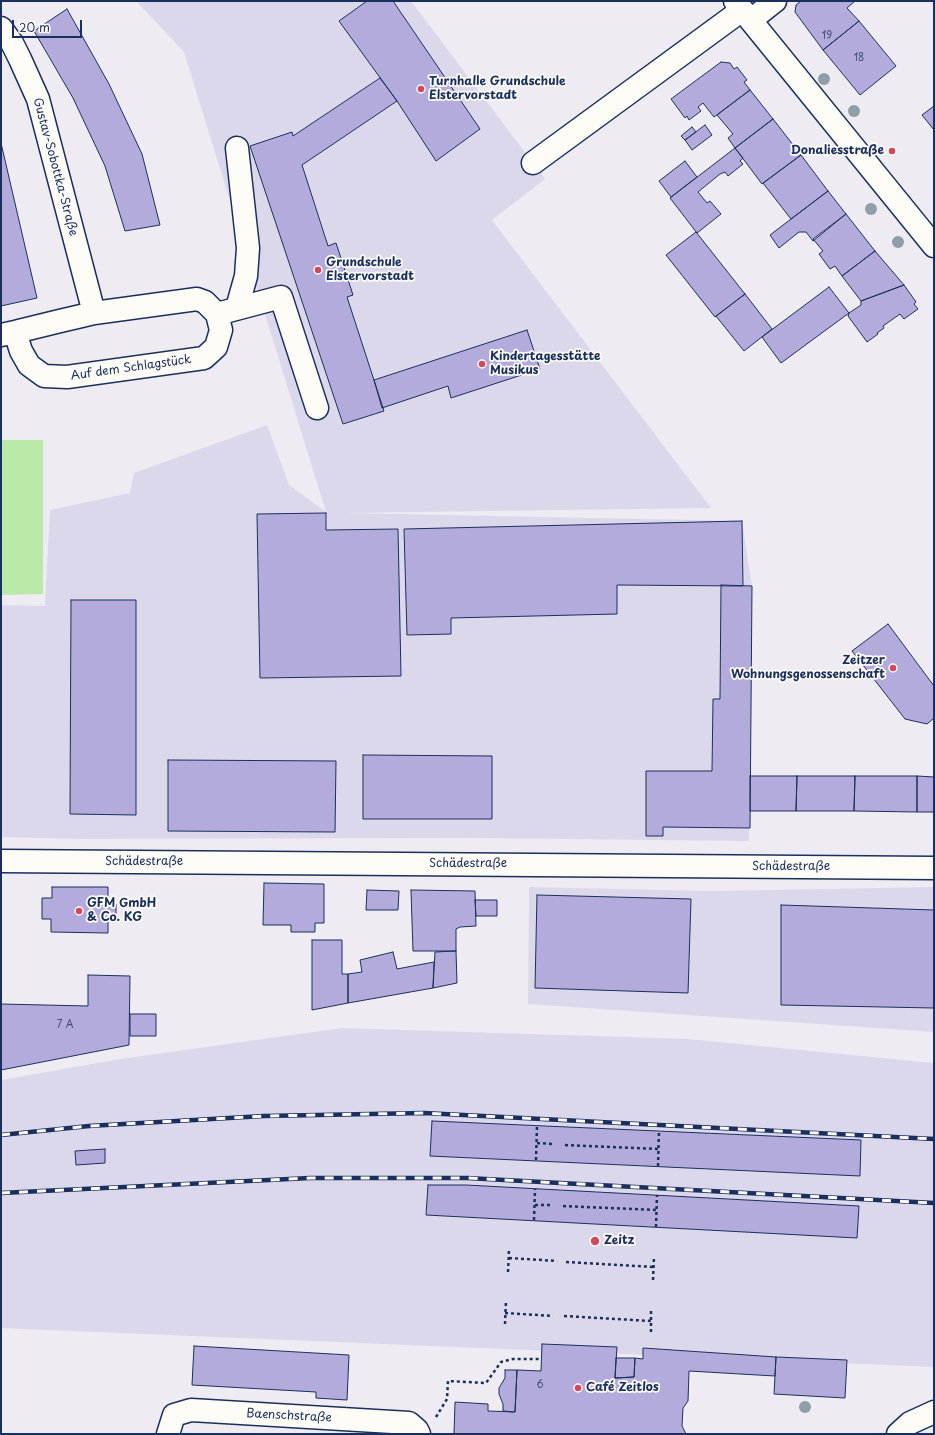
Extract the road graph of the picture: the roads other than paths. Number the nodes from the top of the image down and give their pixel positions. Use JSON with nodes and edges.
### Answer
{"nodes":[{"id":1,"x":775,"y":1,"type":"edge"},
{"id":2,"x":743,"y":10,"type":"edge"},
{"id":3,"x":1,"y":28,"type":"edge"},
{"id":4,"x":237,"y":148,"type":"dead end"},
{"id":5,"x":533,"y":163,"type":"dead end"},
{"id":6,"x":934,"y":246,"type":"edge"},
{"id":7,"x":227,"y":311,"type":"junction"},
{"id":8,"x":94,"y":313,"type":"junction"},
{"id":9,"x":8,"y":333,"type":"edge"},
{"id":10,"x":317,"y":408,"type":"dead end"},
{"id":11,"x":1,"y":861,"type":"edge"},
{"id":12,"x":934,"y":868,"type":"edge"},
{"id":13,"x":934,"y":1412,"type":"edge"},
{"id":14,"x":426,"y":1428,"type":"edge"},
{"id":15,"x":168,"y":1434,"type":"edge"},
{"id":16,"x":898,"y":1434,"type":"edge"}],
"edges":[{"from":1,"to":2,"type":"street"},
{"from":2,"to":5,"type":"street"},
{"from":2,"to":6,"type":"street"},
{"from":3,"to":8,"type":"street","name":"Gustav-Sobottka-Straße"},
{"from":4,"to":7,"type":"street"},
{"from":7,"to":8,"type":"street","name":"Auf dem Schlagstück"},
{"from":7,"to":9,"type":"street","name":"Auf dem Schlagstück"},
{"from":7,"to":10,"type":"street"},
{"from":8,"to":9,"type":"street","name":"Auf dem Schlagstück"},
{"from":11,"to":12,"type":"street","name":"Schädestraße"},
{"from":13,"to":16,"type":"street"},
{"from":14,"to":15,"type":"street","name":"Baenschstraße"}]}
